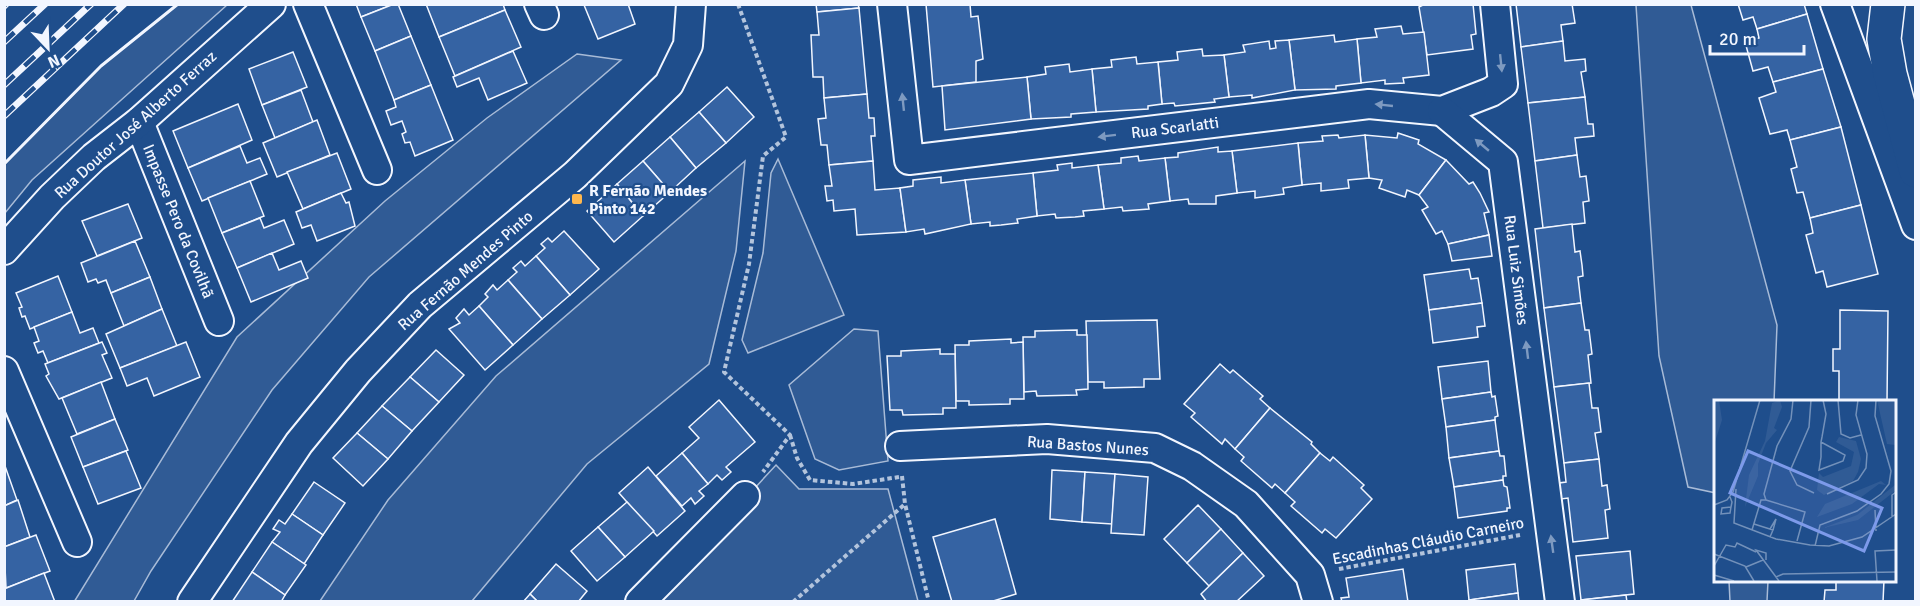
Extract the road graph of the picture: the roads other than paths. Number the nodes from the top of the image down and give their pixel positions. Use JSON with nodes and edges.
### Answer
{"nodes":[{"id":1,"x":271,"y":4,"type":"edge"},
{"id":2,"x":308,"y":4,"type":"edge"},
{"id":3,"x":691,"y":4,"type":"edge"},
{"id":4,"x":892,"y":4,"type":"edge"},
{"id":5,"x":1495,"y":4,"type":"edge"},
{"id":6,"x":1835,"y":4,"type":"edge"},
{"id":7,"x":1888,"y":4,"type":"edge"},
{"id":8,"x":1442,"y":111,"type":"junction"},
{"id":9,"x":139,"y":122,"type":"junction"},
{"id":10,"x":377,"y":170,"type":"dead end"},
{"id":11,"x":1916,"y":171,"type":"edge"},
{"id":12,"x":1916,"y":225,"type":"edge"},
{"id":13,"x":4,"y":250,"type":"edge"},
{"id":14,"x":219,"y":321,"type":"dead end"},
{"id":15,"x":4,"y":371,"type":"edge"},
{"id":16,"x":900,"y":446,"type":"dead end"},
{"id":17,"x":745,"y":496,"type":"road end"},
{"id":18,"x":76,"y":542,"type":"dead end"},
{"id":19,"x":1314,"y":588,"type":"edge"},
{"id":20,"x":192,"y":602,"type":"edge"},
{"id":21,"x":640,"y":602,"type":"edge"},
{"id":22,"x":1560,"y":602,"type":"edge"}],
"edges":[{"from":1,"to":9,"type":"street","name":"Rua Doutor José Alberto Ferraz"},
{"from":2,"to":10,"type":"street"},
{"from":3,"to":20,"type":"street","name":"Rua Fernão Mendes Pinto"},
{"from":8,"to":4,"type":"street","name":"Rua Scarlatti","one_way":true},
{"from":5,"to":8,"type":"street","one_way":true},
{"from":6,"to":12,"type":"street"},
{"from":7,"to":11,"type":"main road"},
{"from":22,"to":8,"type":"street","name":"Rua Luiz Simões","one_way":true},
{"from":9,"to":13,"type":"street","name":"Rua Doutor José Alberto Ferraz"},
{"from":9,"to":14,"type":"street","name":"Impasse Pero da Covilhã"},
{"from":15,"to":18,"type":"street"},
{"from":16,"to":19,"type":"street","name":"Rua Bastos Nunes"},
{"from":17,"to":21,"type":"street"}]}
